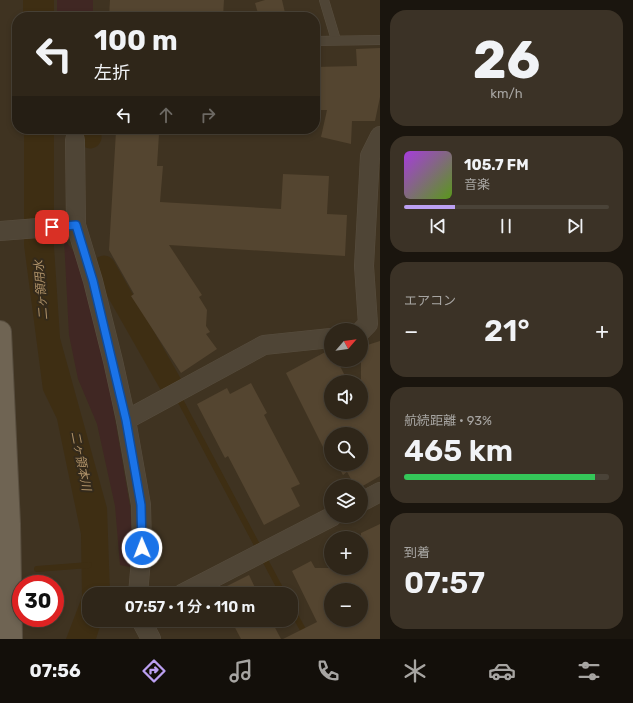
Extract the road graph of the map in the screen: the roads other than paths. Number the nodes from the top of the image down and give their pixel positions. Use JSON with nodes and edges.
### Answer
{"nodes":[{"id":1,"x":324,"y":0,"type":"edge"},
{"id":2,"x":336,"y":40,"type":"junction"},
{"id":3,"x":380,"y":40,"type":"edge"},
{"id":4,"x":320,"y":41,"type":"edge"},
{"id":5,"x":380,"y":136,"type":"edge"},
{"id":6,"x":75,"y":140,"type":"dead end"},
{"id":7,"x":370,"y":156,"type":"junction"},
{"id":8,"x":380,"y":175,"type":"edge"},
{"id":9,"x":71,"y":225,"type":"junction"},
{"id":10,"x":0,"y":231,"type":"edge"},
{"id":11,"x":368,"y":323,"type":"edge"},
{"id":12,"x":0,"y":332,"type":"edge"},
{"id":13,"x":324,"y":339,"type":"edge"},
{"id":14,"x":126,"y":420,"type":"junction"},
{"id":15,"x":380,"y":492,"type":"edge"},
{"id":16,"x":368,"y":498,"type":"edge"},
{"id":17,"x":324,"y":521,"type":"edge"},
{"id":18,"x":139,"y":587,"type":"edge"},
{"id":19,"x":196,"y":587,"type":"edge"},
{"id":20,"x":5,"y":591,"type":"edge"},
{"id":21,"x":145,"y":627,"type":"edge"},
{"id":22,"x":11,"y":639,"type":"edge"},
{"id":23,"x":151,"y":639,"type":"edge"}],
"edges":[{"from":1,"to":2,"type":"lane"},
{"from":2,"to":3,"type":"lane"},
{"from":2,"to":4,"type":"lane"},
{"from":5,"to":7,"type":"street"},
{"from":6,"to":9,"type":"street"},
{"from":7,"to":8,"type":"street"},
{"from":7,"to":11,"type":"street"},
{"from":9,"to":10,"type":"street"},
{"from":9,"to":14,"type":"street"},
{"from":12,"to":20,"type":"main road"},
{"from":13,"to":14,"type":"street"},
{"from":14,"to":18,"type":"street"},
{"from":15,"to":16,"type":"street"},
{"from":17,"to":19,"type":"street"},
{"from":20,"to":22,"type":"main road"},
{"from":21,"to":23,"type":"street"}]}
